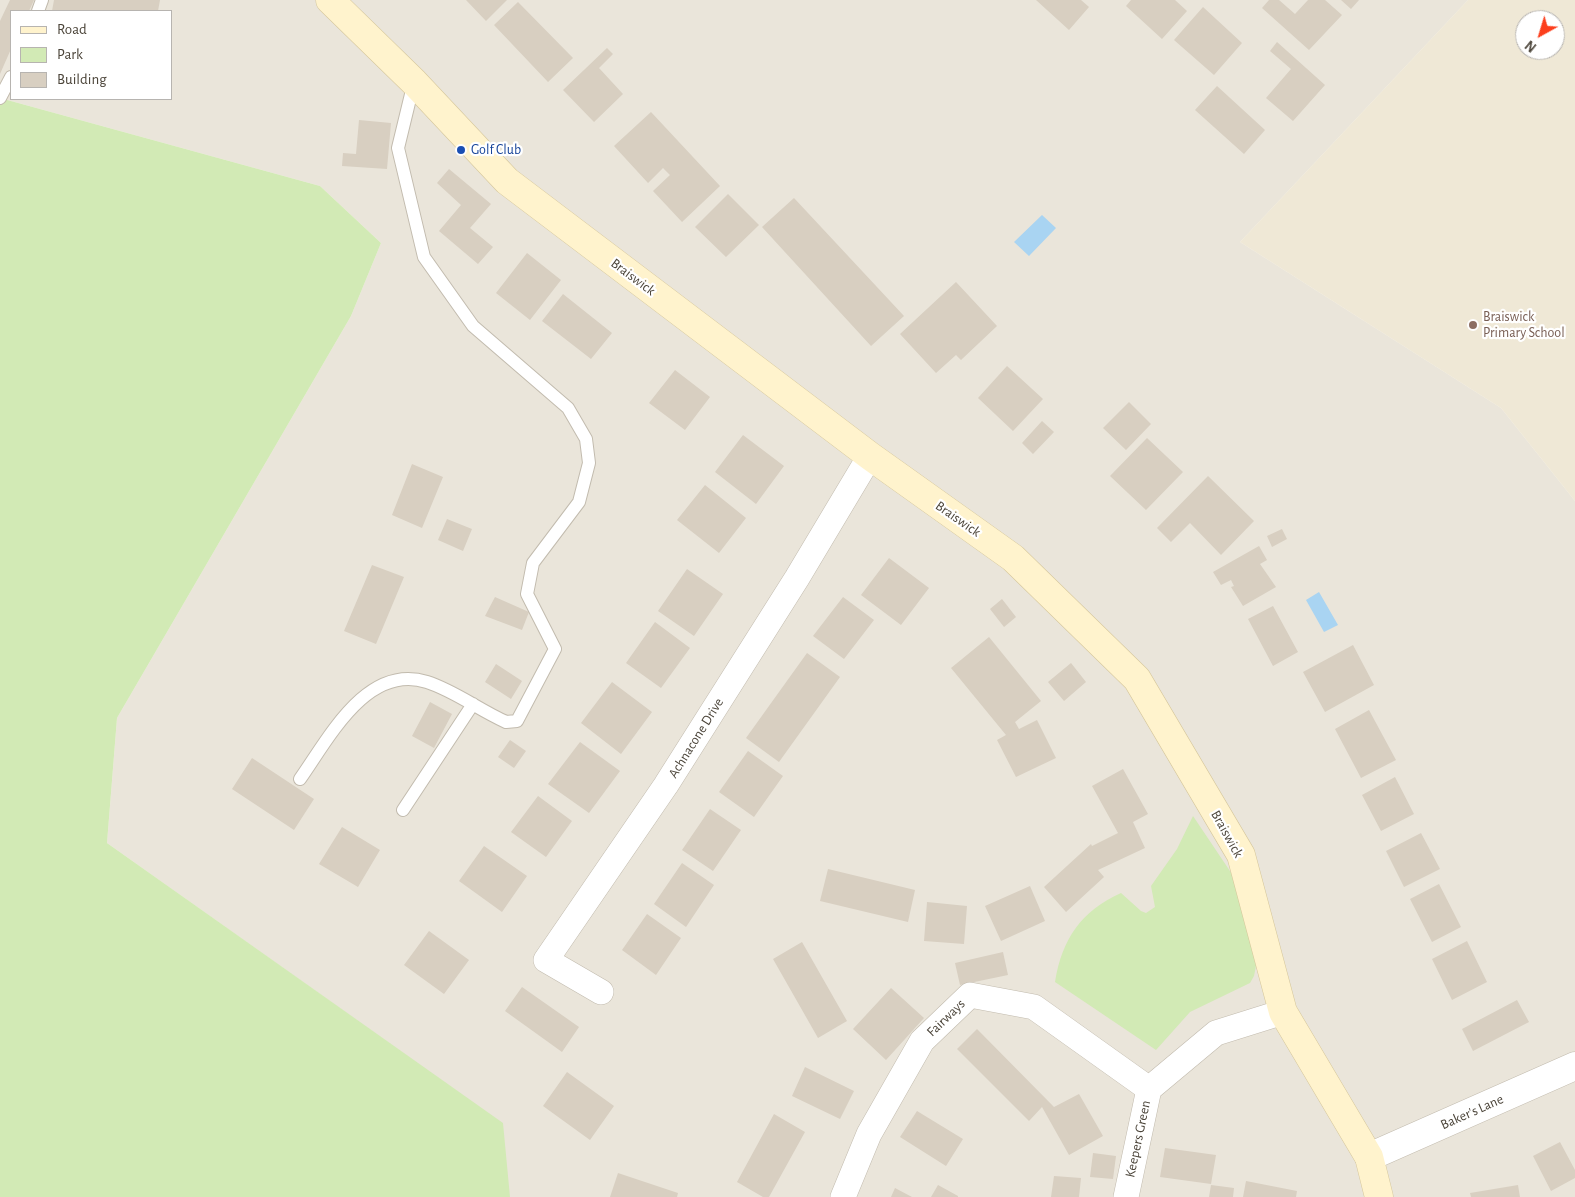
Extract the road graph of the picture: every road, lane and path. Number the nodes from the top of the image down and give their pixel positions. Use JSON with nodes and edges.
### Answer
{"nodes":[{"id":1,"x":330,"y":0,"type":"edge"},
{"id":2,"x":10,"y":79,"type":"edge"},
{"id":3,"x":414,"y":82,"type":"junction"},
{"id":4,"x":0,"y":98,"type":"edge"},
{"id":5,"x":870,"y":456,"type":"junction"},
{"id":6,"x":473,"y":704,"type":"junction"},
{"id":7,"x":300,"y":779,"type":"dead end"},
{"id":8,"x":403,"y":810,"type":"dead end"},
{"id":9,"x":600,"y":992,"type":"dead end"},
{"id":10,"x":1283,"y":1012,"type":"junction"},
{"id":11,"x":1575,"y":1066,"type":"edge"},
{"id":12,"x":1149,"y":1088,"type":"junction"},
{"id":13,"x":1368,"y":1157,"type":"junction"},
{"id":14,"x":843,"y":1197,"type":"edge"},
{"id":15,"x":1126,"y":1197,"type":"edge"},
{"id":16,"x":1379,"y":1197,"type":"edge"}],
"edges":[{"from":1,"to":3,"type":"main road","name":"Braiswick"},
{"from":2,"to":4,"type":"lane"},
{"from":3,"to":5,"type":"main road","name":"Braiswick"},
{"from":3,"to":6,"type":"lane"},
{"from":5,"to":9,"type":"street","name":"Achnacone Drive"},
{"from":5,"to":10,"type":"main road","name":"Braiswick"},
{"from":6,"to":7,"type":"lane"},
{"from":6,"to":8,"type":"lane"},
{"from":10,"to":12,"type":"street","name":"Keepers Green"},
{"from":10,"to":13,"type":"main road","name":"Braiswick"},
{"from":11,"to":13,"type":"street","name":"Baker's Lane"},
{"from":12,"to":14,"type":"street","name":"Fairways"},
{"from":12,"to":15,"type":"street","name":"Keepers Green"},
{"from":13,"to":16,"type":"main road","name":"Braiswick"}]}
